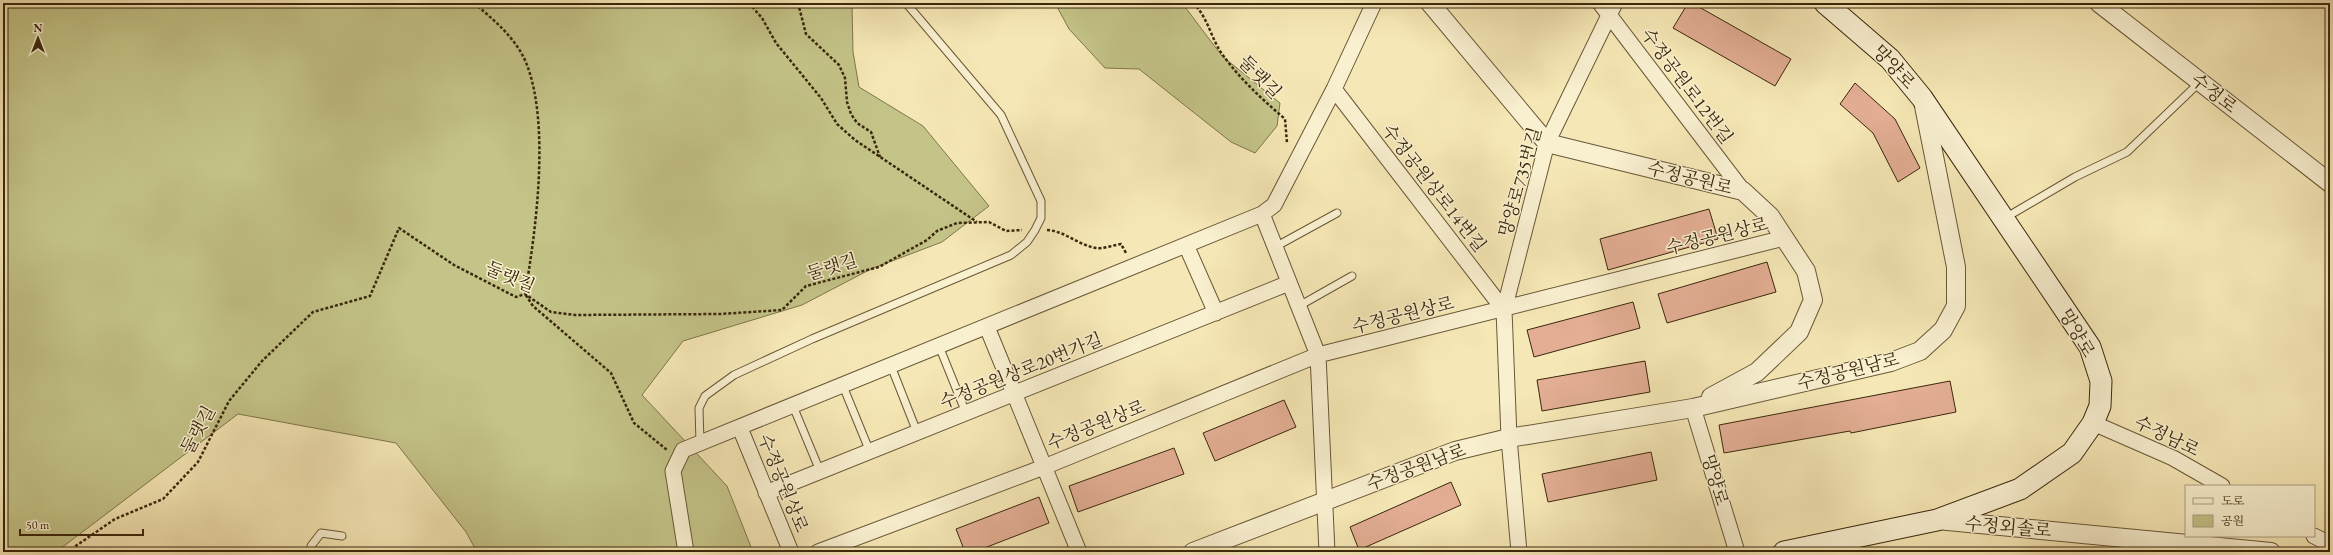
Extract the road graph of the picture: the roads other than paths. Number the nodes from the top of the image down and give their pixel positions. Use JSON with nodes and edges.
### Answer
{"nodes":[{"id":1,"x":906,"y":3,"type":"edge"},
{"id":2,"x":1374,"y":3,"type":"edge"},
{"id":3,"x":1430,"y":3,"type":"edge"},
{"id":4,"x":1825,"y":3,"type":"edge"},
{"id":5,"x":2099,"y":3,"type":"edge"},
{"id":6,"x":1608,"y":7,"type":"edge"},
{"id":7,"x":2200,"y":82,"type":"junction"},
{"id":8,"x":1334,"y":89,"type":"junction"},
{"id":9,"x":1922,"y":98,"type":"junction"},
{"id":10,"x":1547,"y":143,"type":"junction"},
{"id":11,"x":2330,"y":183,"type":"edge"},
{"id":12,"x":1743,"y":191,"type":"junction"},
{"id":13,"x":1337,"y":213,"type":"dead end"},
{"id":14,"x":1262,"y":214,"type":"junction"},
{"id":15,"x":2004,"y":219,"type":"junction"},
{"id":16,"x":1784,"y":238,"type":"junction"},
{"id":17,"x":1186,"y":245,"type":"junction"},
{"id":18,"x":1275,"y":247,"type":"junction"},
{"id":19,"x":1352,"y":276,"type":"dead end"},
{"id":20,"x":1289,"y":283,"type":"junction"},
{"id":21,"x":1299,"y":306,"type":"junction"},
{"id":22,"x":1504,"y":310,"type":"junction"},
{"id":23,"x":1216,"y":313,"type":"junction"},
{"id":24,"x":987,"y":327,"type":"junction"},
{"id":25,"x":939,"y":346,"type":"junction"},
{"id":26,"x":1318,"y":356,"type":"junction"},
{"id":27,"x":891,"y":366,"type":"junction"},
{"id":28,"x":843,"y":386,"type":"junction"},
{"id":29,"x":1015,"y":393,"type":"junction"},
{"id":30,"x":793,"y":406,"type":"junction"},
{"id":31,"x":1693,"y":408,"type":"junction"},
{"id":32,"x":966,"y":413,"type":"junction"},
{"id":33,"x":2093,"y":423,"type":"junction"},
{"id":34,"x":740,"y":428,"type":"junction"},
{"id":35,"x":917,"y":432,"type":"junction"},
{"id":36,"x":1509,"y":438,"type":"junction"},
{"id":37,"x":700,"y":444,"type":"junction"},
{"id":38,"x":870,"y":452,"type":"junction"},
{"id":39,"x":1044,"y":467,"type":"junction"},
{"id":40,"x":820,"y":472,"type":"junction"},
{"id":41,"x":2220,"y":485,"type":"edge"},
{"id":42,"x":766,"y":493,"type":"junction"},
{"id":43,"x":1325,"y":501,"type":"junction"},
{"id":44,"x":1937,"y":520,"type":"junction"},
{"id":45,"x":342,"y":536,"type":"dead end"},
{"id":46,"x":2315,"y":536,"type":"edge"},
{"id":47,"x":2330,"y":544,"type":"edge"},
{"id":48,"x":310,"y":552,"type":"edge"},
{"id":49,"x":686,"y":552,"type":"edge"},
{"id":50,"x":791,"y":552,"type":"edge"},
{"id":51,"x":818,"y":552,"type":"edge"},
{"id":52,"x":1079,"y":552,"type":"edge"},
{"id":53,"x":1193,"y":552,"type":"edge"},
{"id":54,"x":1327,"y":552,"type":"edge"},
{"id":55,"x":1519,"y":552,"type":"edge"},
{"id":56,"x":1737,"y":552,"type":"edge"},
{"id":57,"x":1784,"y":552,"type":"edge"},
{"id":58,"x":2271,"y":552,"type":"edge"}],
"edges":[{"from":1,"to":37,"type":"lane"},
{"from":2,"to":8,"type":"street","name":"수정공원상로"},
{"from":3,"to":10,"type":"street"},
{"from":4,"to":9,"type":"main road","name":"망양로"},
{"from":5,"to":7,"type":"street","name":"수정로"},
{"from":6,"to":10,"type":"street","name":"망양로735번길"},
{"from":6,"to":12,"type":"street","name":"수정공원로12번길"},
{"from":7,"to":11,"type":"street","name":"수정로"},
{"from":7,"to":15,"type":"lane"},
{"from":8,"to":14,"type":"street","name":"수정공원상로"},
{"from":8,"to":22,"type":"street","name":"수정공원상로14번길"},
{"from":9,"to":15,"type":"main road","name":"망양로"},
{"from":9,"to":31,"type":"street","name":"수정공원남로"},
{"from":10,"to":12,"type":"street","name":"수정공원로"},
{"from":10,"to":22,"type":"street","name":"망양로735번길"},
{"from":12,"to":16,"type":"street","name":"수정공원로"},
{"from":13,"to":18,"type":"lane"},
{"from":14,"to":17,"type":"street","name":"수정공원상로"},
{"from":14,"to":18,"type":"street"},
{"from":15,"to":33,"type":"main road","name":"망양로"},
{"from":16,"to":22,"type":"street","name":"수정공원상로"},
{"from":16,"to":31,"type":"street","name":"수정공원로"},
{"from":17,"to":23,"type":"street"},
{"from":17,"to":24,"type":"street","name":"수정공원상로"},
{"from":18,"to":20,"type":"street"},
{"from":19,"to":21,"type":"lane"},
{"from":20,"to":21,"type":"street"},
{"from":20,"to":23,"type":"street","name":"수정공원상로20번가길"},
{"from":21,"to":26,"type":"street"},
{"from":22,"to":26,"type":"street","name":"수정공원상로"},
{"from":22,"to":36,"type":"street"},
{"from":23,"to":29,"type":"street","name":"수정공원상로20번가길"},
{"from":24,"to":25,"type":"street","name":"수정공원상로"},
{"from":24,"to":29,"type":"street","name":"수정공원상로"},
{"from":25,"to":27,"type":"street","name":"수정공원상로"},
{"from":25,"to":32,"type":"lane"},
{"from":26,"to":39,"type":"street","name":"수정공원상로"},
{"from":26,"to":43,"type":"street"},
{"from":27,"to":28,"type":"street","name":"수정공원상로"},
{"from":27,"to":35,"type":"lane"},
{"from":28,"to":30,"type":"street","name":"수정공원상로"},
{"from":28,"to":38,"type":"lane"},
{"from":29,"to":32,"type":"street","name":"수정공원상로20번가길"},
{"from":29,"to":39,"type":"street","name":"수정공원상로"},
{"from":30,"to":34,"type":"street","name":"수정공원상로"},
{"from":30,"to":40,"type":"lane"},
{"from":31,"to":36,"type":"street","name":"수정공원남로"},
{"from":31,"to":56,"type":"street","name":"망양로"},
{"from":32,"to":35,"type":"street","name":"수정공원상로20번가길"},
{"from":33,"to":41,"type":"street","name":"수정남로"},
{"from":33,"to":44,"type":"main road","name":"망양로"},
{"from":34,"to":37,"type":"street","name":"수정공원상로"},
{"from":34,"to":42,"type":"street","name":"수정공원상로"},
{"from":35,"to":38,"type":"street","name":"수정공원상로20번가길"},
{"from":36,"to":43,"type":"street","name":"수정공원남로"},
{"from":36,"to":55,"type":"street"},
{"from":37,"to":49,"type":"street","name":"수정공원상로"},
{"from":38,"to":40,"type":"street","name":"수정공원상로20번가길"},
{"from":39,"to":51,"type":"street","name":"수정공원상로"},
{"from":39,"to":52,"type":"street"},
{"from":40,"to":42,"type":"street","name":"수정공원상로20번가길"},
{"from":42,"to":50,"type":"street","name":"수정공원상로"},
{"from":43,"to":53,"type":"street","name":"수정공원남로"},
{"from":43,"to":54,"type":"street"},
{"from":44,"to":57,"type":"main road","name":"망양로"},
{"from":44,"to":58,"type":"street","name":"수정외솔로"},
{"from":45,"to":48,"type":"lane"},
{"from":46,"to":47,"type":"street"}]}
